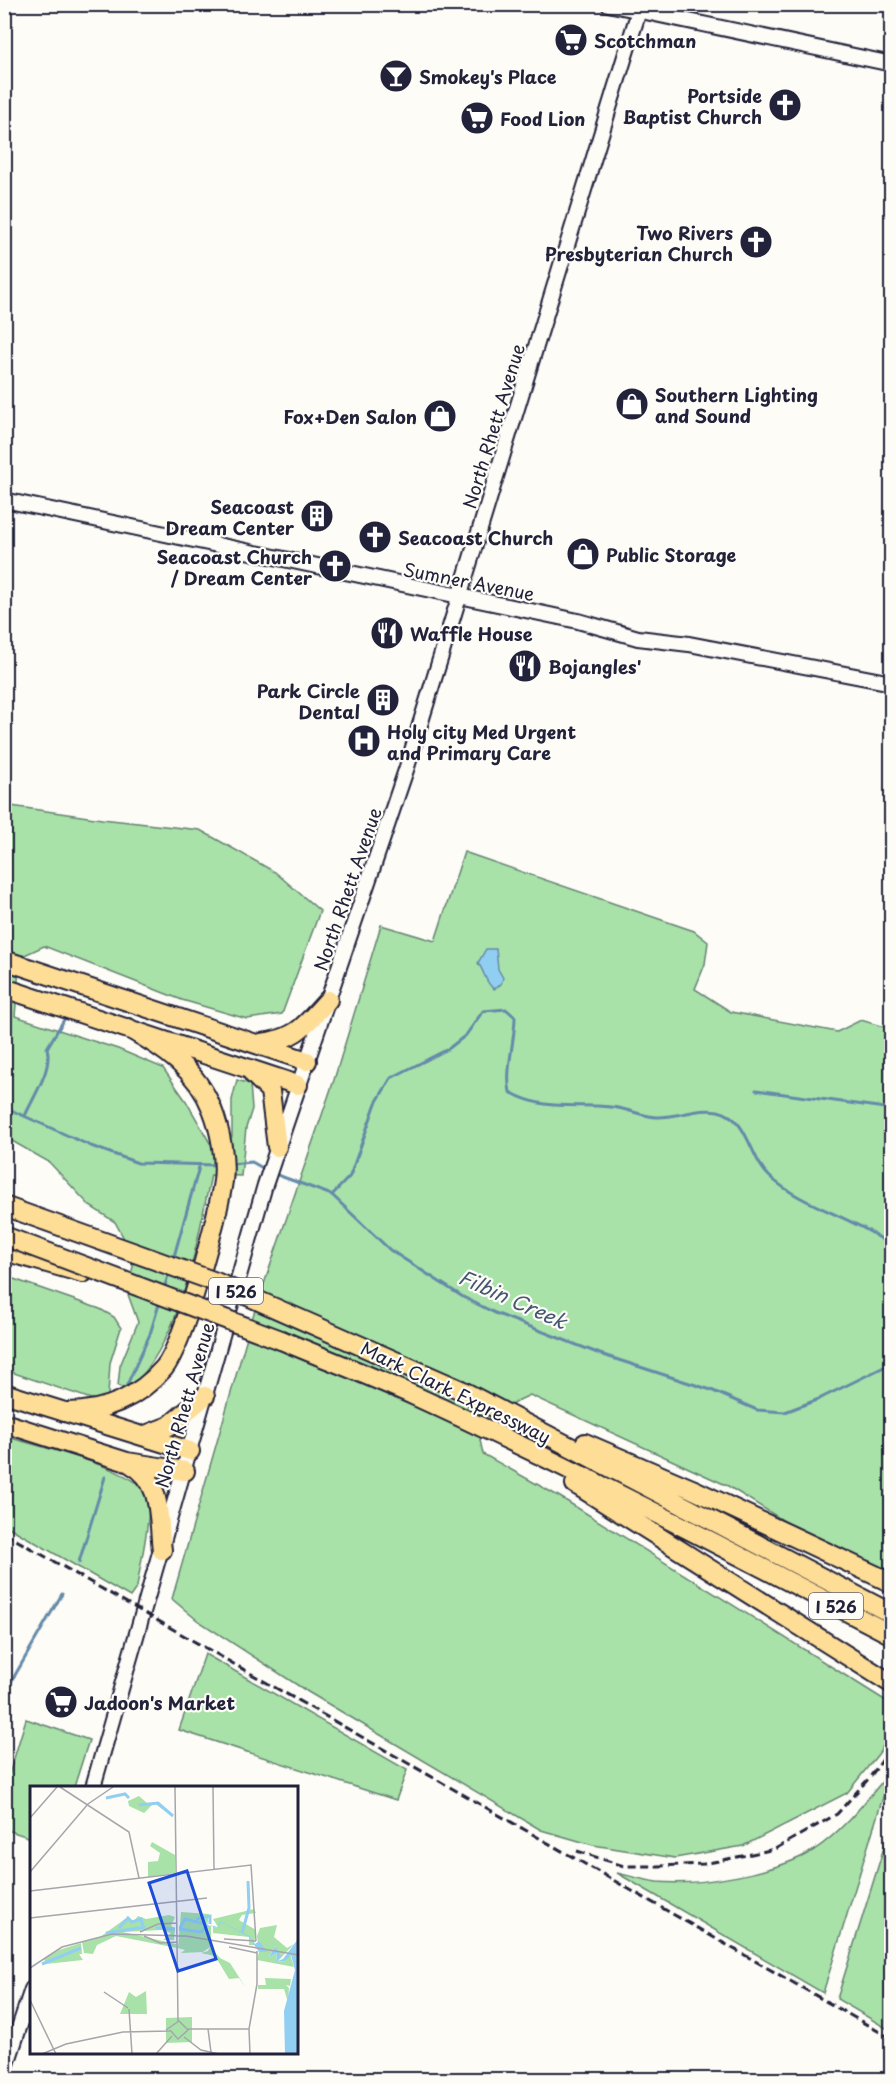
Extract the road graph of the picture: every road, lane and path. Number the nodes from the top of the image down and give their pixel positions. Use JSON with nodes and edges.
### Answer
{"nodes":[{"id":1,"x":608,"y":4,"type":"edge"},
{"id":2,"x":640,"y":8,"type":"edge"},
{"id":3,"x":891,"y":63,"type":"edge"},
{"id":4,"x":4,"y":500,"type":"edge"},
{"id":5,"x":459,"y":597,"type":"junction"},
{"id":6,"x":891,"y":683,"type":"edge"},
{"id":7,"x":4,"y":960,"type":"edge"},
{"id":8,"x":4,"y":988,"type":"edge"},
{"id":9,"x":328,"y":1000,"type":"junction"},
{"id":10,"x":128,"y":1028,"type":"junction"},
{"id":11,"x":259,"y":1044,"type":"junction"},
{"id":12,"x":307,"y":1061,"type":"junction"},
{"id":13,"x":238,"y":1067,"type":"junction"},
{"id":14,"x":298,"y":1085,"type":"junction"},
{"id":15,"x":277,"y":1147,"type":"junction"},
{"id":16,"x":4,"y":1206,"type":"edge"},
{"id":17,"x":4,"y":1236,"type":"edge"},
{"id":18,"x":4,"y":1251,"type":"edge"},
{"id":19,"x":184,"y":1302,"type":"junction"},
{"id":20,"x":461,"y":1390,"type":"junction"},
{"id":21,"x":4,"y":1393,"type":"edge"},
{"id":22,"x":205,"y":1396,"type":"junction"},
{"id":23,"x":63,"y":1412,"type":"junction"},
{"id":24,"x":4,"y":1423,"type":"edge"},
{"id":25,"x":143,"y":1436,"type":"junction"},
{"id":26,"x":503,"y":1437,"type":"junction"},
{"id":27,"x":190,"y":1451,"type":"junction"},
{"id":28,"x":127,"y":1462,"type":"junction"},
{"id":29,"x":185,"y":1471,"type":"junction"},
{"id":30,"x":162,"y":1550,"type":"junction"},
{"id":31,"x":891,"y":1583,"type":"edge"},
{"id":32,"x":891,"y":1614,"type":"edge"},
{"id":33,"x":891,"y":1635,"type":"edge"},
{"id":34,"x":891,"y":1684,"type":"edge"},
{"id":35,"x":93,"y":1786,"type":"edge"},
{"id":36,"x":30,"y":1995,"type":"edge"},
{"id":37,"x":4,"y":2073,"type":"edge"}],
"edges":[{"from":1,"to":2,"type":"main road"},
{"from":2,"to":3,"type":"main road"},
{"from":2,"to":5,"type":"main road","name":"North Rhett Avenue"},
{"from":4,"to":5,"type":"main road","name":"Sumner Avenue"},
{"from":5,"to":6,"type":"main road","name":"Sumner Avenue"},
{"from":5,"to":9,"type":"main road","name":"North Rhett Avenue"},
{"from":7,"to":11,"type":"highway"},
{"from":8,"to":10,"type":"highway"},
{"from":9,"to":11,"type":"highway"},
{"from":9,"to":12,"type":"main road","name":"North Rhett Avenue"},
{"from":10,"to":13,"type":"highway"},
{"from":10,"to":23,"type":"highway"},
{"from":11,"to":12,"type":"highway"},
{"from":12,"to":14,"type":"main road","name":"North Rhett Avenue"},
{"from":13,"to":14,"type":"highway"},
{"from":13,"to":15,"type":"highway"},
{"from":14,"to":15,"type":"main road","name":"North Rhett Avenue"},
{"from":15,"to":22,"type":"main road","name":"North Rhett Avenue"},
{"from":16,"to":20,"type":"highway","name":"Mark Clark Expressway","number":"I 526","bridge":true},
{"from":17,"to":19,"type":"highway","name":"Mark Clark Expressway","number":"I 526","bridge":true},
{"from":18,"to":19,"type":"highway","bridge":true},
{"from":19,"to":26,"type":"highway","name":"Mark Clark Expressway","number":"I 526","bridge":true},
{"from":20,"to":31,"type":"highway"},
{"from":20,"to":32,"type":"highway","name":"Mark Clark Expressway","number":"I 526"},
{"from":21,"to":23,"type":"highway"},
{"from":22,"to":25,"type":"highway"},
{"from":22,"to":27,"type":"main road","name":"North Rhett Avenue"},
{"from":23,"to":25,"type":"highway"},
{"from":24,"to":28,"type":"highway"},
{"from":25,"to":27,"type":"highway"},
{"from":26,"to":33,"type":"highway","name":"Mark Clark Expressway","number":"I 526"},
{"from":26,"to":34,"type":"highway"},
{"from":27,"to":29,"type":"main road","name":"North Rhett Avenue"},
{"from":28,"to":29,"type":"highway"},
{"from":28,"to":30,"type":"highway"},
{"from":29,"to":30,"type":"main road","name":"North Rhett Avenue"},
{"from":30,"to":35,"type":"main road","name":"North Rhett Avenue"},
{"from":36,"to":37,"type":"main road"}]}
